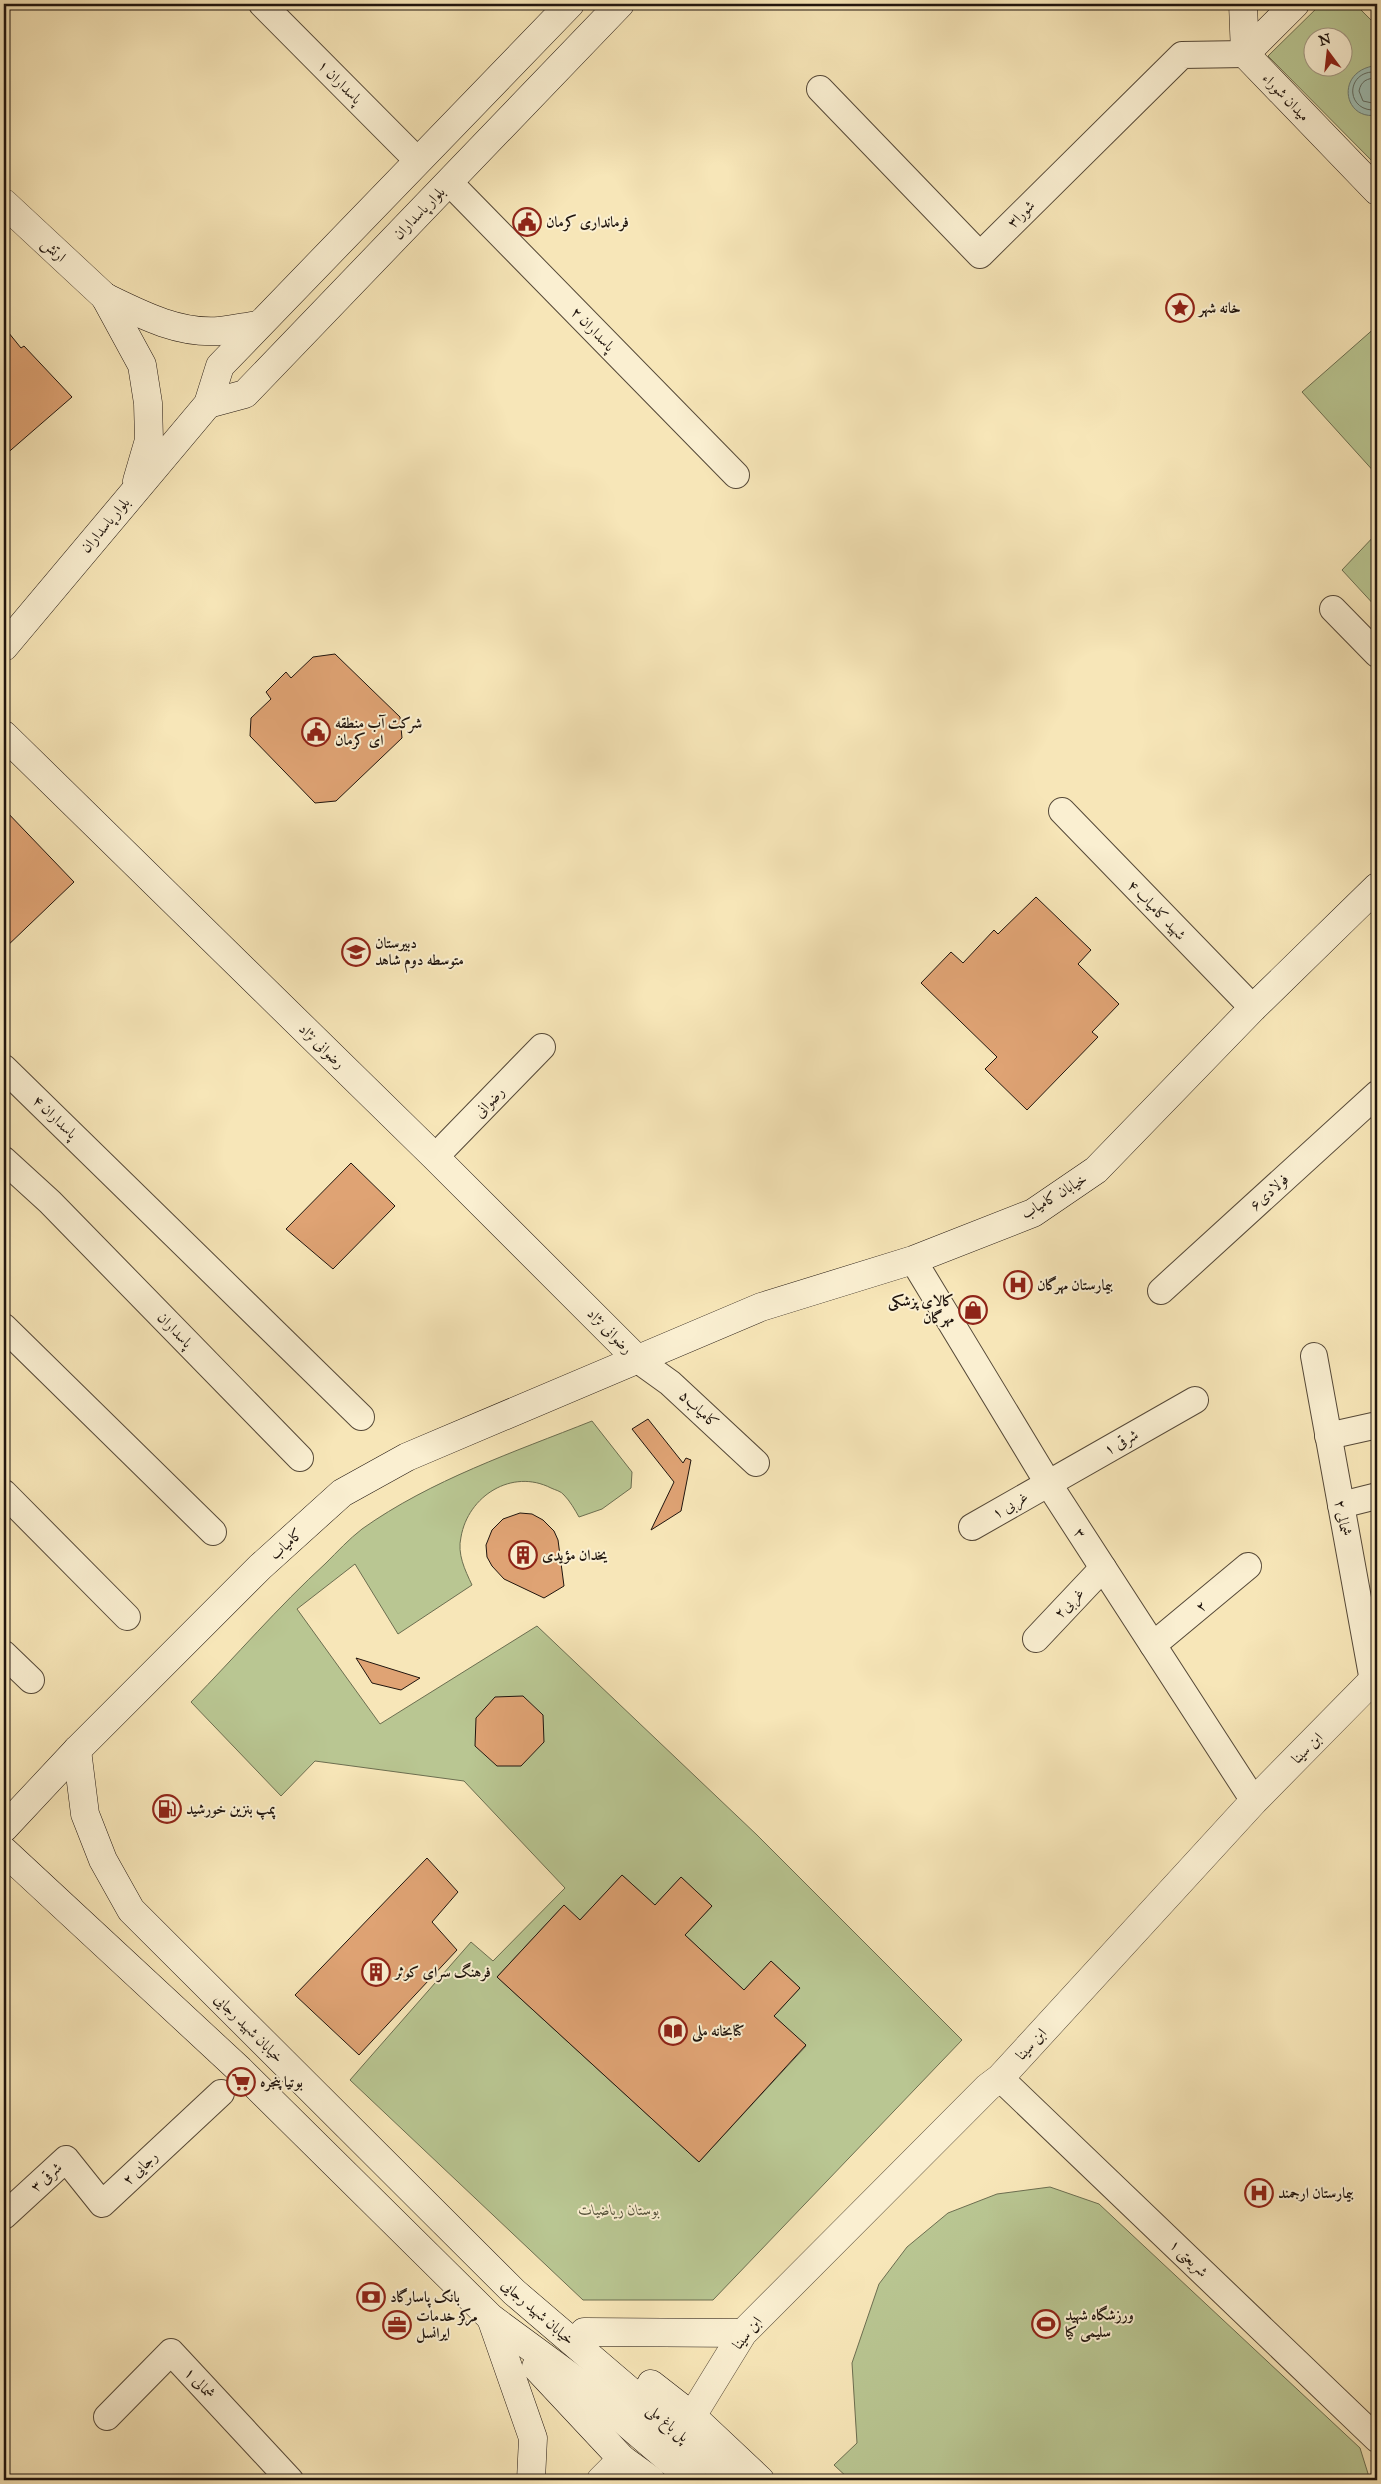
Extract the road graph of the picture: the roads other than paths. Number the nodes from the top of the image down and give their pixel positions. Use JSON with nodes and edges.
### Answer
{"nodes":[{"id":1,"x":262,"y":4,"type":"edge"},
{"id":2,"x":570,"y":4,"type":"edge"},
{"id":3,"x":620,"y":4,"type":"edge"},
{"id":4,"x":1242,"y":4,"type":"edge"},
{"id":5,"x":1295,"y":4,"type":"edge"},
{"id":6,"x":1245,"y":54,"type":"junction"},
{"id":7,"x":820,"y":89,"type":"dead end"},
{"id":8,"x":417,"y":160,"type":"junction"},
{"id":9,"x":449,"y":182,"type":"junction"},
{"id":10,"x":1377,"y":191,"type":"edge"},
{"id":11,"x":4,"y":203,"type":"edge"},
{"id":12,"x":105,"y":297,"type":"junction"},
{"id":13,"x":257,"y":326,"type":"junction"},
{"id":14,"x":208,"y":404,"type":"junction"},
{"id":15,"x":736,"y":475,"type":"dead end"},
{"id":16,"x":135,"y":489,"type":"junction"},
{"id":17,"x":1334,"y":609,"type":"dead end"},
{"id":18,"x":4,"y":647,"type":"edge"},
{"id":19,"x":1377,"y":654,"type":"edge"},
{"id":20,"x":4,"y":735,"type":"edge"},
{"id":21,"x":1062,"y":811,"type":"dead end"},
{"id":22,"x":1377,"y":887,"type":"edge"},
{"id":23,"x":1253,"y":1008,"type":"junction"},
{"id":24,"x":542,"y":1048,"type":"dead end"},
{"id":25,"x":4,"y":1068,"type":"edge"},
{"id":26,"x":1377,"y":1094,"type":"edge"},
{"id":27,"x":436,"y":1157,"type":"junction"},
{"id":28,"x":4,"y":1160,"type":"edge"},
{"id":29,"x":913,"y":1260,"type":"junction"},
{"id":30,"x":1161,"y":1291,"type":"dead end"},
{"id":31,"x":4,"y":1327,"type":"edge"},
{"id":32,"x":1314,"y":1356,"type":"dead end"},
{"id":33,"x":638,"y":1360,"type":"junction"},
{"id":34,"x":1195,"y":1400,"type":"dead end"},
{"id":35,"x":361,"y":1417,"type":"dead end"},
{"id":36,"x":1373,"y":1426,"type":"dead end"},
{"id":37,"x":1328,"y":1436,"type":"junction"},
{"id":38,"x":300,"y":1458,"type":"dead end"},
{"id":39,"x":756,"y":1463,"type":"dead end"},
{"id":40,"x":1048,"y":1483,"type":"junction"},
{"id":41,"x":4,"y":1493,"type":"edge"},
{"id":42,"x":1377,"y":1496,"type":"edge"},
{"id":43,"x":1341,"y":1505,"type":"junction"},
{"id":44,"x":972,"y":1527,"type":"dead end"},
{"id":45,"x":213,"y":1532,"type":"dead end"},
{"id":46,"x":1248,"y":1566,"type":"dead end"},
{"id":47,"x":1103,"y":1568,"type":"junction"},
{"id":48,"x":128,"y":1617,"type":"dead end"},
{"id":49,"x":1036,"y":1639,"type":"dead end"},
{"id":50,"x":1153,"y":1645,"type":"junction"},
{"id":51,"x":4,"y":1654,"type":"edge"},
{"id":52,"x":1375,"y":1678,"type":"edge"},
{"id":53,"x":31,"y":1680,"type":"dead end"},
{"id":54,"x":77,"y":1750,"type":"junction"},
{"id":55,"x":1254,"y":1801,"type":"junction"},
{"id":56,"x":4,"y":1828,"type":"edge"},
{"id":57,"x":4,"y":1851,"type":"edge"},
{"id":58,"x":1000,"y":2078,"type":"junction"},
{"id":59,"x":221,"y":2094,"type":"dead end"},
{"id":60,"x":66,"y":2159,"type":"joint"},
{"id":61,"x":4,"y":2216,"type":"edge"},
{"id":62,"x":499,"y":2278,"type":"junction"},
{"id":63,"x":491,"y":2318,"type":"junction"},
{"id":64,"x":584,"y":2332,"type":"junction"},
{"id":65,"x":744,"y":2333,"type":"junction"},
{"id":66,"x":591,"y":2376,"type":"junction"},
{"id":67,"x":692,"y":2416,"type":"junction"},
{"id":68,"x":107,"y":2417,"type":"dead end"},
{"id":69,"x":1377,"y":2439,"type":"edge"},
{"id":70,"x":622,"y":2459,"type":"junction"},
{"id":71,"x":290,"y":2480,"type":"edge"},
{"id":72,"x":531,"y":2480,"type":"edge"},
{"id":73,"x":601,"y":2480,"type":"edge"},
{"id":74,"x":651,"y":2480,"type":"edge"},
{"id":75,"x":693,"y":2480,"type":"edge"},
{"id":76,"x":734,"y":2480,"type":"edge"},
{"id":77,"x":760,"y":2480,"type":"edge"}],
"edges":[{"from":1,"to":8,"type":"street","name":"پاسداران ۱"},
{"from":2,"to":8,"type":"main road","name":"بلوار پاسداران"},
{"from":3,"to":9,"type":"main road","name":"بلوار پاسداران"},
{"from":4,"to":6,"type":"main road"},
{"from":5,"to":6,"type":"main road"},
{"from":6,"to":7,"type":"street","name":"شورا۳"},
{"from":6,"to":10,"type":"main road","name":"میدان شوراء"},
{"from":8,"to":13,"type":"main road","name":"بلوار پاسداران"},
{"from":9,"to":14,"type":"main road","name":"بلوار پاسداران"},
{"from":9,"to":15,"type":"street","name":"پاسداران ۲"},
{"from":11,"to":12,"type":"main road","name":"ارتش"},
{"from":12,"to":13,"type":"main road"},
{"from":12,"to":16,"type":"main road"},
{"from":13,"to":14,"type":"main road","name":"بلوار پاسداران"},
{"from":14,"to":16,"type":"main road","name":"بلوار پاسداران"},
{"from":16,"to":18,"type":"main road","name":"بلوار پاسداران"},
{"from":17,"to":19,"type":"street"},
{"from":20,"to":27,"type":"main road","name":"رضوانی نژاد"},
{"from":21,"to":23,"type":"street","name":"شهید کامیاب ۴"},
{"from":22,"to":23,"type":"main road","name":"خیابان کامیاب"},
{"from":23,"to":29,"type":"main road","name":"خیابان کامیاب"},
{"from":24,"to":27,"type":"street","name":"رضوانی"},
{"from":25,"to":35,"type":"street","name":"پاسداران ۴"},
{"from":26,"to":30,"type":"street","name":"فولادی۶"},
{"from":27,"to":33,"type":"main road","name":"رضوانی نژاد"},
{"from":28,"to":38,"type":"street","name":"پاسداران"},
{"from":29,"to":33,"type":"main road","name":"خیابان کامیاب"},
{"from":29,"to":40,"type":"street","name":"۳"},
{"from":31,"to":45,"type":"street"},
{"from":32,"to":37,"type":"street","name":"۲ شمالی"},
{"from":33,"to":39,"type":"street","name":"کامیاب۵"},
{"from":33,"to":54,"type":"main road","name":"کامیاب"},
{"from":34,"to":40,"type":"street","name":"۱ شرقی"},
{"from":36,"to":37,"type":"street"},
{"from":37,"to":43,"type":"street","name":"۲ شمالی"},
{"from":40,"to":44,"type":"street","name":"۱ غربی"},
{"from":40,"to":47,"type":"street","name":"۳"},
{"from":41,"to":48,"type":"street"},
{"from":42,"to":43,"type":"street"},
{"from":43,"to":52,"type":"street","name":"۲ شمالی"},
{"from":46,"to":50,"type":"street","name":"۲"},
{"from":47,"to":49,"type":"street","name":"غربی۲"},
{"from":47,"to":50,"type":"street","name":"۳"},
{"from":50,"to":55,"type":"street","name":"۳"},
{"from":51,"to":53,"type":"street"},
{"from":52,"to":55,"type":"main road","name":"ابن سینا"},
{"from":54,"to":56,"type":"main road","name":"کامیاب"},
{"from":54,"to":62,"type":"main road","name":"خیابان شهید رجایی"},
{"from":55,"to":58,"type":"main road","name":"ابن سینا"},
{"from":57,"to":63,"type":"main road","name":"خیابان شهید رجایی"},
{"from":58,"to":65,"type":"main road","name":"ابن سینا"},
{"from":58,"to":69,"type":"street","name":"شریعتی ۱"},
{"from":59,"to":60,"type":"street","name":"رجایی ۲"},
{"from":60,"to":61,"type":"street","name":"شرقی ۳"},
{"from":62,"to":64,"type":"main road"},
{"from":62,"to":66,"type":"main road","name":"خیابان شهید رجایی"},
{"from":63,"to":66,"type":"main road","name":"خیابان شهید رجایی"},
{"from":63,"to":70,"type":"main road"},
{"from":63,"to":72,"type":"main road"},
{"from":64,"to":65,"type":"main road"},
{"from":64,"to":67,"type":"main road"},
{"from":65,"to":67,"type":"main road","name":"ابن سینا"},
{"from":66,"to":75,"type":"main road","name":"پل باغ ملی"},
{"from":66,"to":76,"type":"main road","name":"پل باغ ملی"},
{"from":67,"to":77,"type":"main road"},
{"from":68,"to":71,"type":"street","name":"شمالی ۱"},
{"from":70,"to":73,"type":"main road"},
{"from":70,"to":74,"type":"main road"}]}
